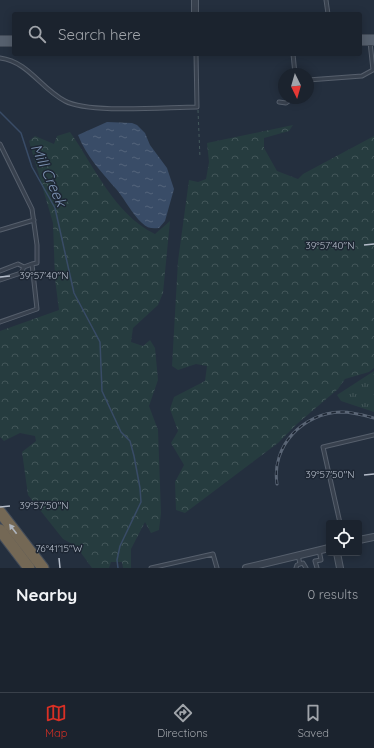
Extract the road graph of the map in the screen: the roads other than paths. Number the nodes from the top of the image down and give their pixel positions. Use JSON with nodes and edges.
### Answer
{"nodes":[{"id":1,"x":195,"y":0,"type":"edge"},
{"id":2,"x":326,"y":0,"type":"edge"},
{"id":3,"x":195,"y":12,"type":"edge"},
{"id":4,"x":328,"y":12,"type":"edge"},
{"id":5,"x":368,"y":40,"type":"edge"},
{"id":6,"x":0,"y":41,"type":"edge"},
{"id":7,"x":12,"y":41,"type":"edge"},
{"id":8,"x":196,"y":56,"type":"edge"},
{"id":9,"x":293,"y":56,"type":"edge"},
{"id":10,"x":0,"y":58,"type":"edge"},
{"id":11,"x":294,"y":68,"type":"edge"},
{"id":12,"x":374,"y":71,"type":"edge"},
{"id":13,"x":314,"y":80,"type":"edge"},
{"id":14,"x":0,"y":144,"type":"edge"},
{"id":15,"x":34,"y":220,"type":"junction"},
{"id":16,"x":0,"y":230,"type":"edge"},
{"id":17,"x":32,"y":264,"type":"junction"},
{"id":18,"x":24,"y":266,"type":"junction"},
{"id":19,"x":0,"y":270,"type":"edge"},
{"id":20,"x":0,"y":280,"type":"edge"},
{"id":21,"x":0,"y":322,"type":"edge"},
{"id":22,"x":374,"y":435,"type":"edge"},
{"id":23,"x":0,"y":512,"type":"edge"},
{"id":24,"x":339,"y":520,"type":"edge"},
{"id":25,"x":0,"y":530,"type":"edge"},
{"id":26,"x":374,"y":537,"type":"edge"},
{"id":27,"x":362,"y":539,"type":"edge"},
{"id":28,"x":326,"y":549,"type":"edge"},
{"id":29,"x":319,"y":550,"type":"junction"},
{"id":30,"x":298,"y":555,"type":"junction"},
{"id":31,"x":338,"y":556,"type":"edge"},
{"id":32,"x":300,"y":564,"type":"junction"},
{"id":33,"x":28,"y":568,"type":"edge"},
{"id":34,"x":43,"y":568,"type":"edge"},
{"id":35,"x":151,"y":568,"type":"edge"},
{"id":36,"x":217,"y":568,"type":"edge"},
{"id":37,"x":246,"y":568,"type":"edge"},
{"id":38,"x":296,"y":568,"type":"edge"},
{"id":39,"x":306,"y":568,"type":"edge"},
{"id":40,"x":317,"y":568,"type":"edge"},
{"id":41,"x":340,"y":568,"type":"edge"}],
"edges":[{"from":1,"to":3,"type":"street"},
{"from":2,"to":4,"type":"lane"},
{"from":5,"to":12,"type":"lane"},
{"from":6,"to":7,"type":"main road"},
{"from":8,"to":10,"type":"lane"},
{"from":9,"to":11,"type":"lane"},
{"from":12,"to":13,"type":"lane"},
{"from":14,"to":15,"type":"lane"},
{"from":15,"to":16,"type":"lane"},
{"from":15,"to":17,"type":"lane"},
{"from":17,"to":18,"type":"lane"},
{"from":17,"to":21,"type":"lane"},
{"from":18,"to":19,"type":"lane"},
{"from":18,"to":20,"type":"lane"},
{"from":22,"to":24,"type":"lane"},
{"from":34,"to":23,"type":"highway","one_way":true},
{"from":25,"to":33,"type":"highway"},
{"from":26,"to":27,"type":"street"},
{"from":28,"to":29,"type":"street"},
{"from":29,"to":30,"type":"street"},
{"from":29,"to":40,"type":"lane"},
{"from":30,"to":32,"type":"lane"},
{"from":30,"to":37,"type":"street"},
{"from":31,"to":41,"type":"street"},
{"from":32,"to":38,"type":"lane"},
{"from":32,"to":39,"type":"lane"},
{"from":35,"to":36,"type":"lane"}]}
